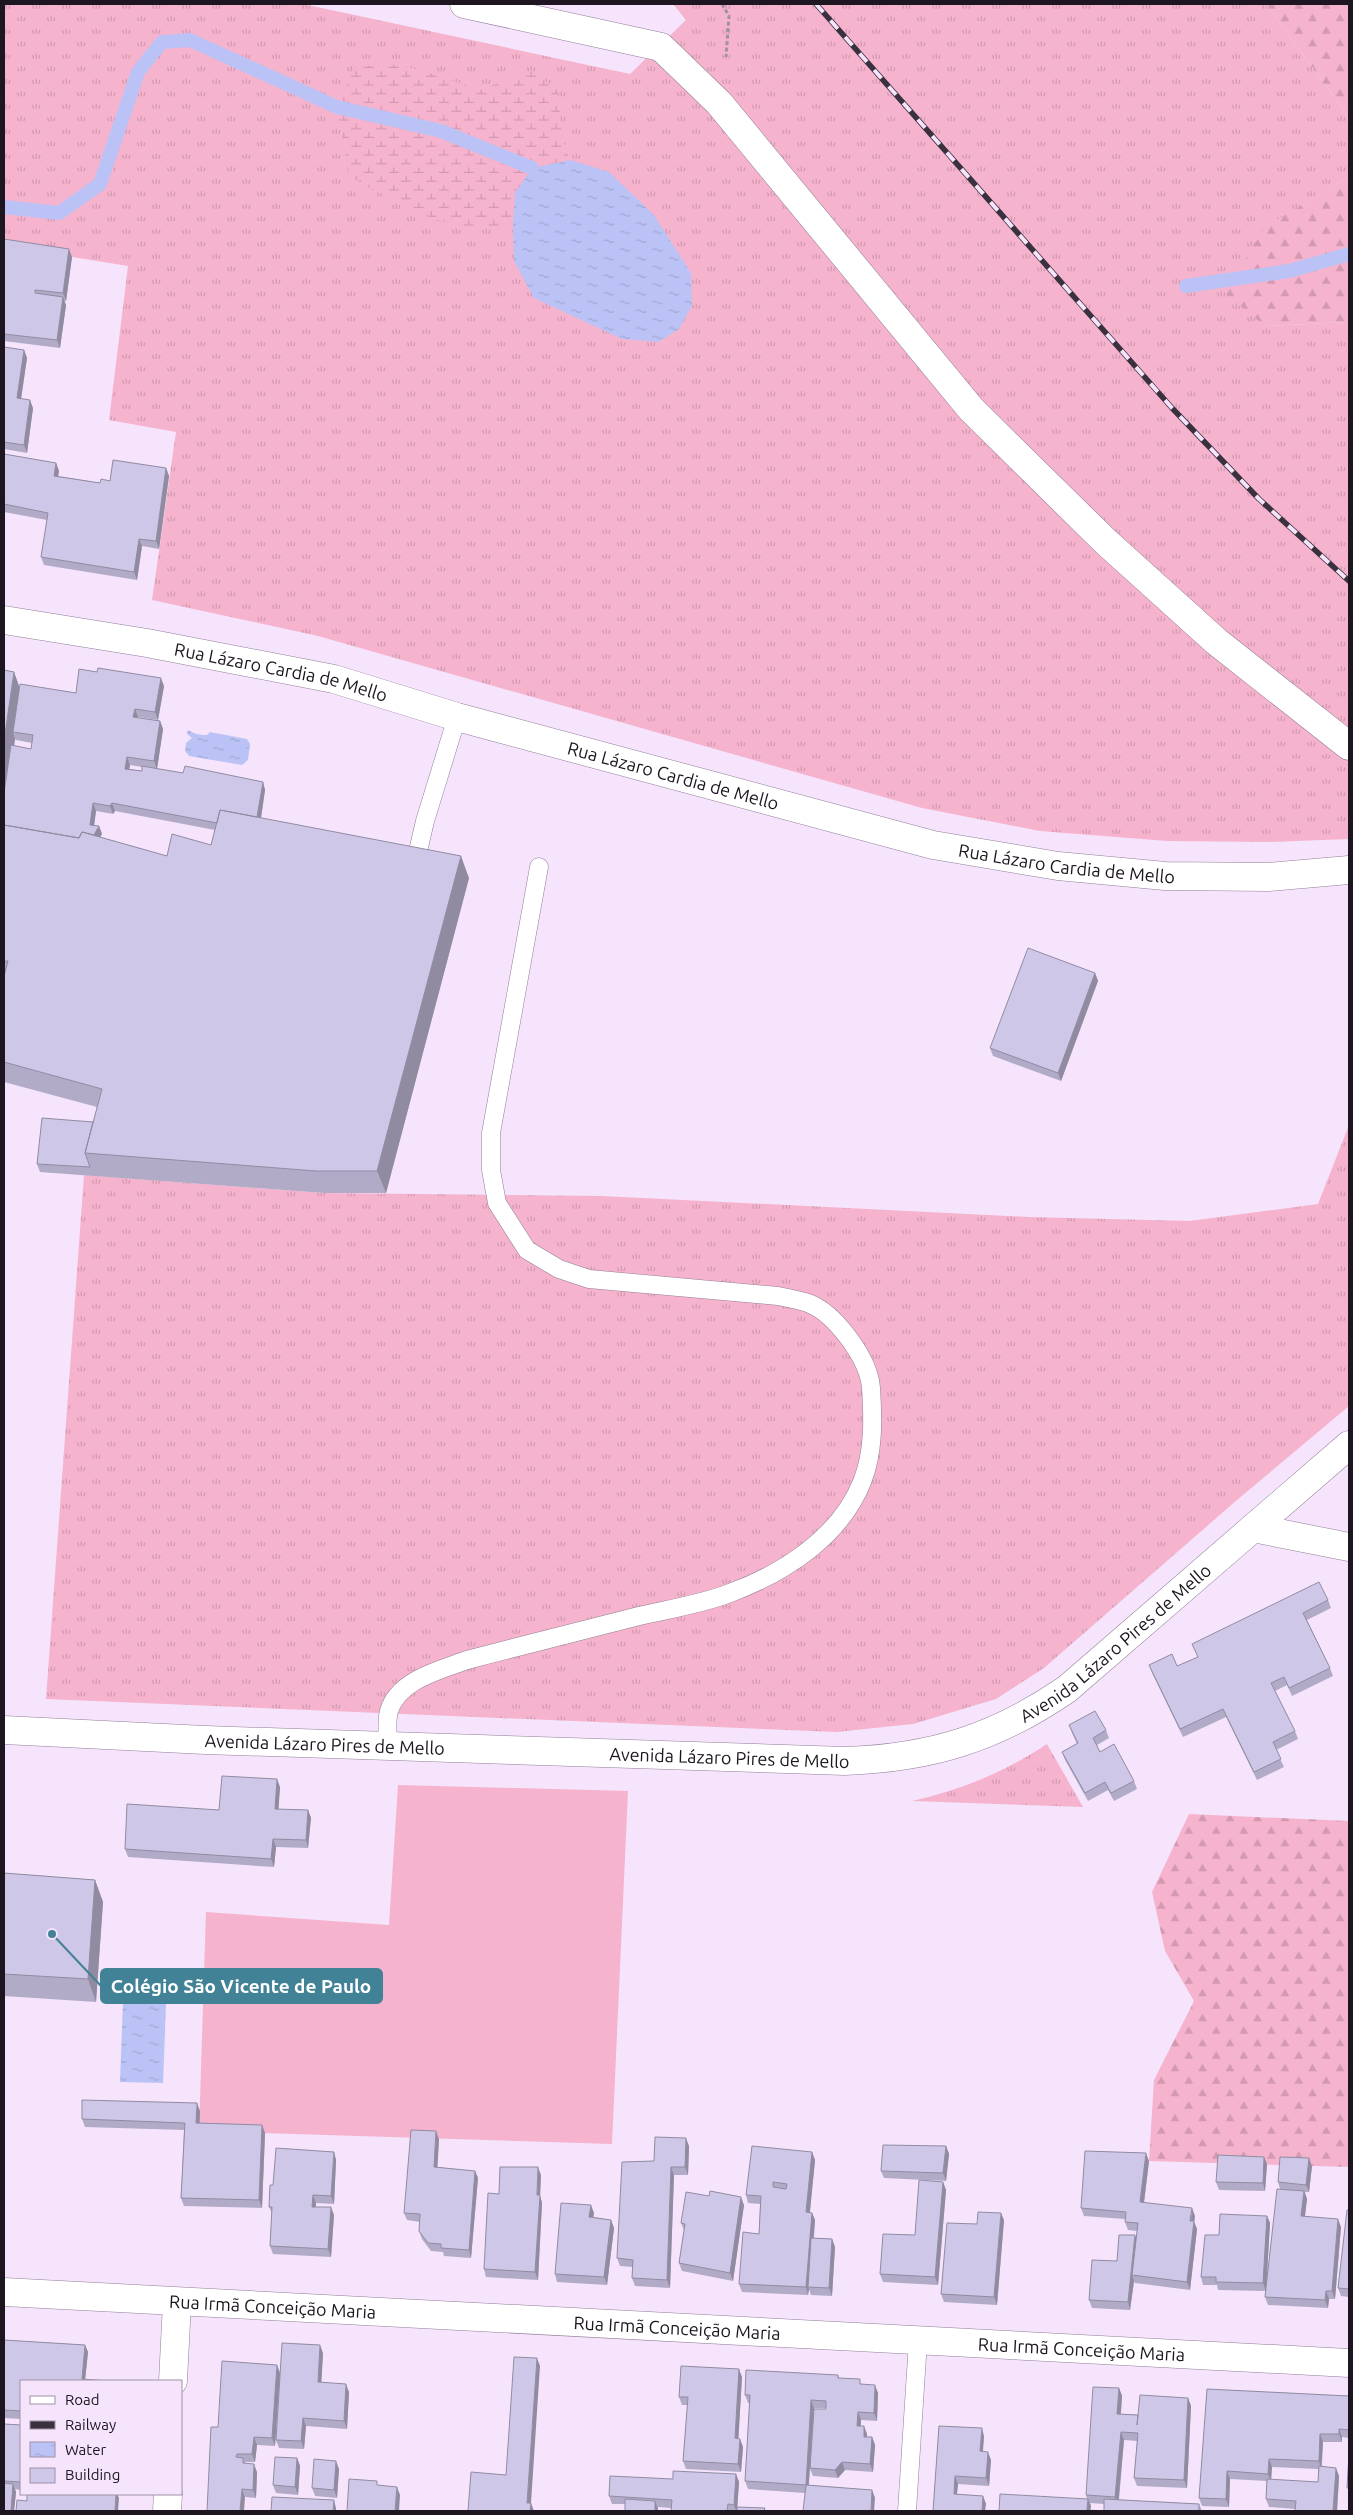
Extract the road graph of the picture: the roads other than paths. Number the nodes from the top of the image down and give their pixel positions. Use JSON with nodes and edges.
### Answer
{"nodes":[{"id":1,"x":464,"y":4,"type":"edge"},
{"id":2,"x":4,"y":620,"type":"edge"},
{"id":3,"x":457,"y":718,"type":"junction"},
{"id":4,"x":1349,"y":746,"type":"edge"},
{"id":5,"x":416,"y":860,"type":"edge"},
{"id":6,"x":539,"y":867,"type":"dead end"},
{"id":7,"x":1349,"y":870,"type":"edge"},
{"id":8,"x":1349,"y":1445,"type":"edge"},
{"id":9,"x":1253,"y":1528,"type":"junction"},
{"id":10,"x":1349,"y":1547,"type":"edge"},
{"id":11,"x":4,"y":1730,"type":"edge"},
{"id":12,"x":388,"y":1746,"type":"junction"},
{"id":13,"x":4,"y":2292,"type":"edge"},
{"id":14,"x":178,"y":2303,"type":"junction"},
{"id":15,"x":918,"y":2341,"type":"junction"},
{"id":16,"x":1349,"y":2363,"type":"edge"},
{"id":17,"x":173,"y":2380,"type":"edge"},
{"id":18,"x":168,"y":2495,"type":"edge"},
{"id":19,"x":167,"y":2511,"type":"edge"},
{"id":20,"x":907,"y":2511,"type":"edge"}],
"edges":[{"from":1,"to":4,"type":"street"},
{"from":2,"to":3,"type":"street","name":"Rua Lázaro Cardia de Mello"},
{"from":3,"to":5,"type":"lane"},
{"from":3,"to":7,"type":"street","name":"Rua Lázaro Cardia de Mello"},
{"from":6,"to":12,"type":"lane"},
{"from":8,"to":9,"type":"street","name":"Avenida Lázaro Pires de Mello"},
{"from":9,"to":10,"type":"street"},
{"from":9,"to":12,"type":"street","name":"Avenida Lázaro Pires de Mello"},
{"from":11,"to":12,"type":"street","name":"Avenida Lázaro Pires de Mello"},
{"from":13,"to":14,"type":"street","name":"Rua Irmã Conceição Maria"},
{"from":14,"to":15,"type":"street","name":"Rua Irmã Conceição Maria"},
{"from":14,"to":17,"type":"street"},
{"from":15,"to":16,"type":"street","name":"Rua Irmã Conceição Maria"},
{"from":15,"to":20,"type":"lane"},
{"from":18,"to":19,"type":"street"}]}
